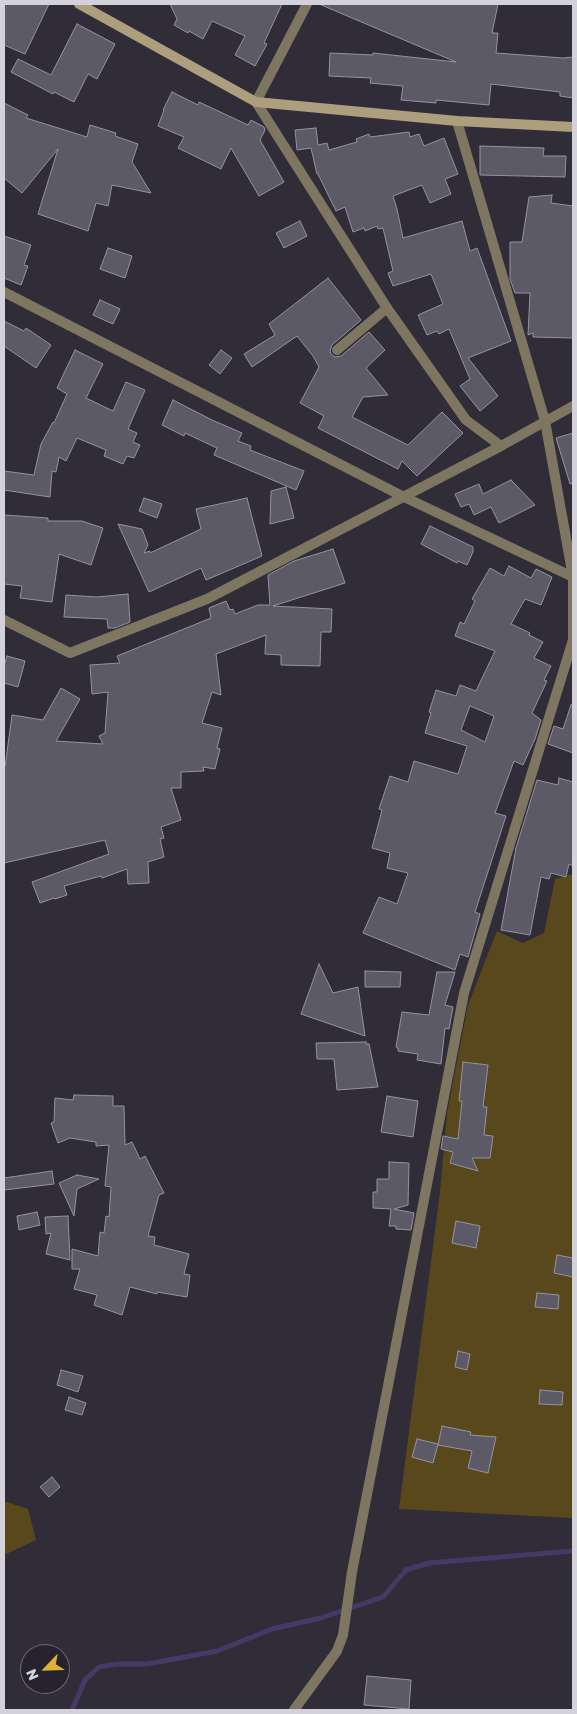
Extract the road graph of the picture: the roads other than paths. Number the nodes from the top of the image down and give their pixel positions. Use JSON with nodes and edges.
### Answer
{"nodes":[{"id":1,"x":79,"y":4,"type":"edge"},
{"id":2,"x":307,"y":4,"type":"edge"},
{"id":3,"x":256,"y":102,"type":"junction"},
{"id":4,"x":457,"y":121,"type":"junction"},
{"id":5,"x":573,"y":127,"type":"edge"},
{"id":6,"x":4,"y":292,"type":"edge"},
{"id":7,"x":387,"y":308,"type":"junction"},
{"id":8,"x":337,"y":350,"type":"dead end"},
{"id":9,"x":573,"y":406,"type":"edge"},
{"id":10,"x":545,"y":421,"type":"junction"},
{"id":11,"x":501,"y":446,"type":"junction"},
{"id":12,"x":402,"y":496,"type":"junction"},
{"id":13,"x":573,"y":577,"type":"edge"},
{"id":14,"x":4,"y":620,"type":"edge"},
{"id":15,"x":294,"y":1710,"type":"edge"}],
"edges":[{"from":1,"to":3,"type":"street"},
{"from":2,"to":3,"type":"street"},
{"from":3,"to":4,"type":"street"},
{"from":3,"to":7,"type":"street"},
{"from":4,"to":5,"type":"street"},
{"from":4,"to":10,"type":"street"},
{"from":6,"to":12,"type":"street"},
{"from":7,"to":8,"type":"street"},
{"from":7,"to":11,"type":"street"},
{"from":9,"to":10,"type":"street"},
{"from":10,"to":11,"type":"street"},
{"from":10,"to":13,"type":"street"},
{"from":11,"to":12,"type":"street"},
{"from":12,"to":13,"type":"street"},
{"from":12,"to":14,"type":"street"},
{"from":13,"to":15,"type":"street"}]}
